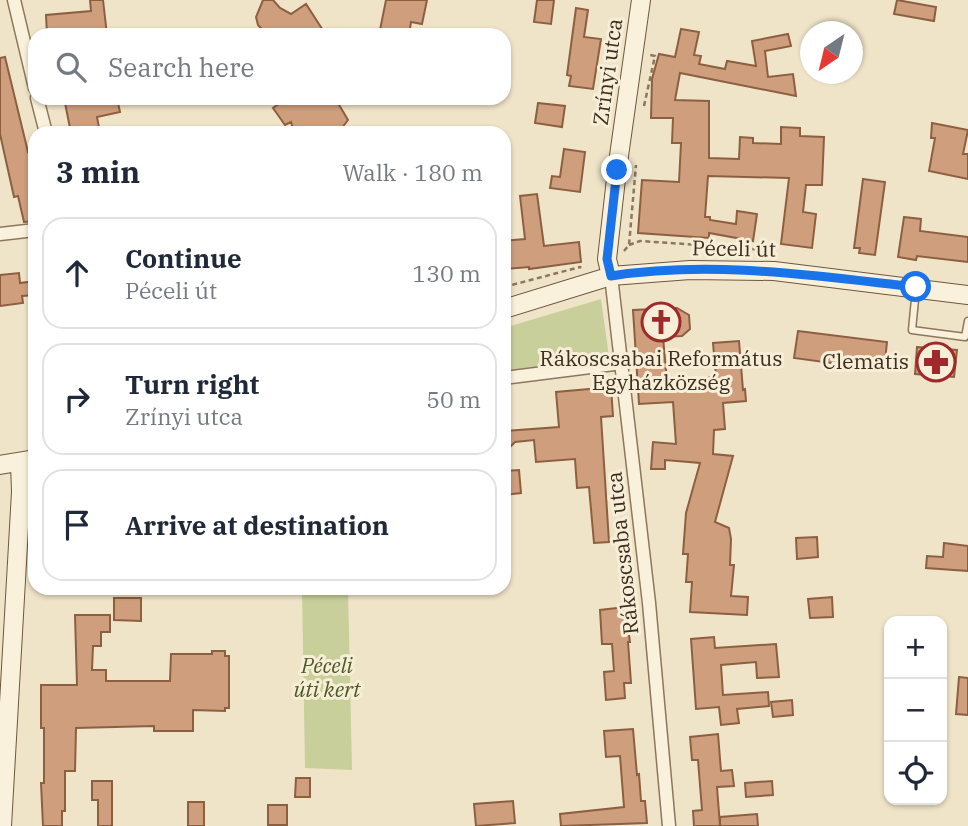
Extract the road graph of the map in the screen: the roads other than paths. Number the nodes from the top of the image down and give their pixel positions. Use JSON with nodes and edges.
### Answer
{"nodes":[{"id":1,"x":14,"y":0,"type":"edge"},
{"id":2,"x":641,"y":0,"type":"edge"},
{"id":3,"x":28,"y":59,"type":"edge"},
{"id":4,"x":39,"y":105,"type":"edge"},
{"id":5,"x":44,"y":126,"type":"edge"},
{"id":6,"x":28,"y":231,"type":"edge"},
{"id":7,"x":0,"y":234,"type":"edge"},
{"id":8,"x":611,"y":276,"type":"junction"},
{"id":9,"x":916,"y":287,"type":"junction"},
{"id":10,"x":968,"y":295,"type":"edge"},
{"id":11,"x":511,"y":307,"type":"edge"},
{"id":12,"x":968,"y":321,"type":"edge"},
{"id":13,"x":622,"y":363,"type":"junction"},
{"id":14,"x":511,"y":377,"type":"edge"},
{"id":15,"x":27,"y":461,"type":"edge"},
{"id":16,"x":0,"y":465,"type":"edge"},
{"id":17,"x":2,"y":796,"type":"edge"},
{"id":18,"x":2,"y":826,"type":"edge"},
{"id":19,"x":669,"y":826,"type":"edge"}],
"edges":[{"from":1,"to":3,"type":"street"},
{"from":2,"to":8,"type":"main road","name":"Zrínyi utca"},
{"from":4,"to":5,"type":"street"},
{"from":6,"to":7,"type":"street"},
{"from":8,"to":9,"type":"main road","name":"Péceli út"},
{"from":8,"to":11,"type":"main road","name":"Péceli út"},
{"from":8,"to":13,"type":"street","name":"Rákoscsaba utca"},
{"from":9,"to":10,"type":"main road","name":"Péceli út"},
{"from":9,"to":12,"type":"lane"},
{"from":13,"to":14,"type":"street"},
{"from":13,"to":19,"type":"street","name":"Rákoscsaba utca"},
{"from":15,"to":16,"type":"main road"},
{"from":15,"to":17,"type":"main road"},
{"from":17,"to":18,"type":"main road"}]}
